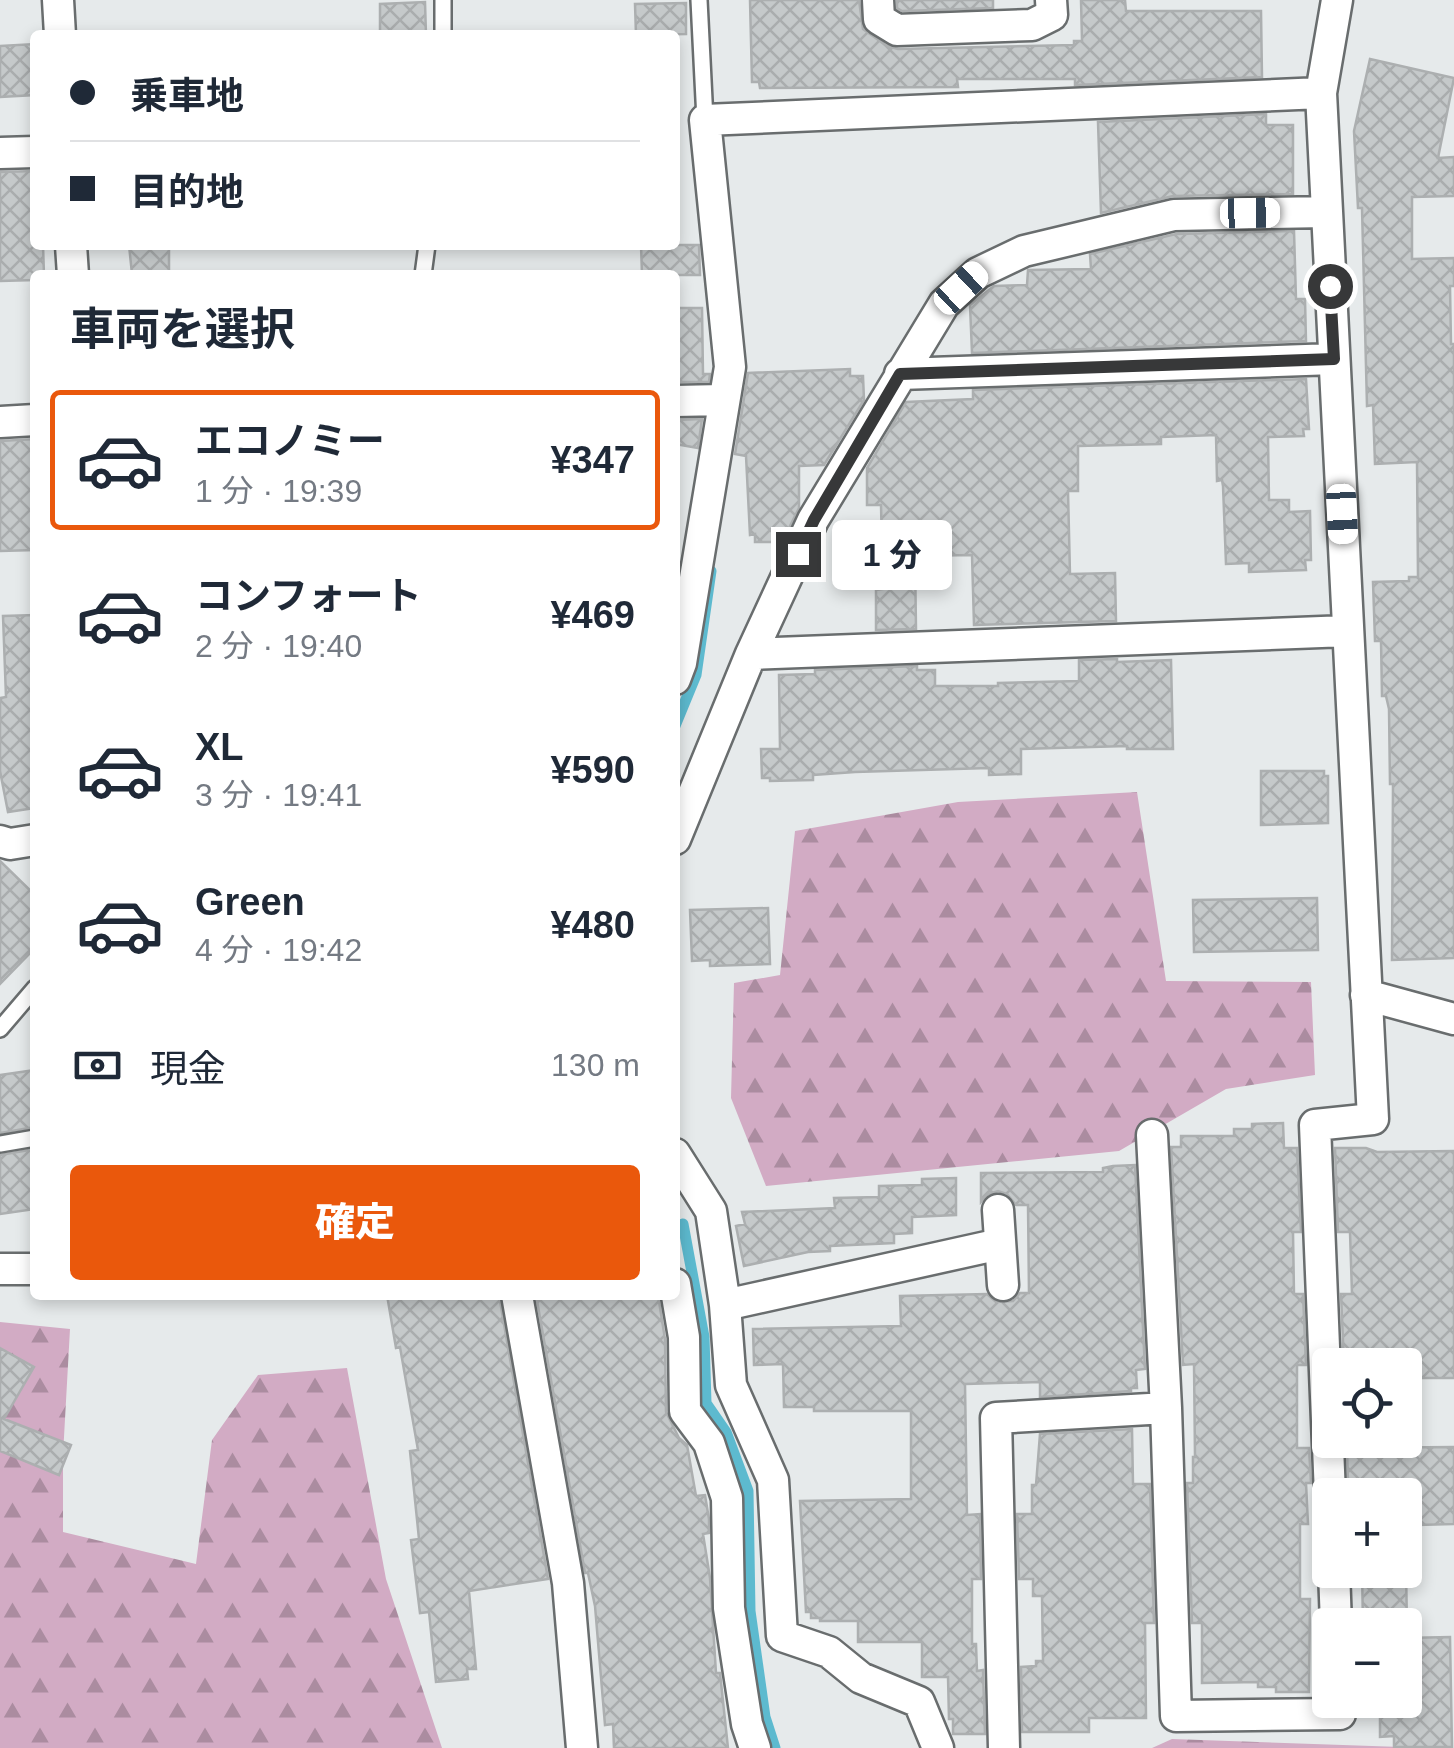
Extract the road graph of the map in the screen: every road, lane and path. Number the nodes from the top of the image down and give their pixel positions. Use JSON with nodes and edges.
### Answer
{"nodes":[{"id":1,"x":58,"y":0,"type":"edge"},
{"id":2,"x":443,"y":0,"type":"edge"},
{"id":3,"x":699,"y":0,"type":"edge"},
{"id":4,"x":878,"y":0,"type":"edge"},
{"id":5,"x":1051,"y":0,"type":"edge"},
{"id":6,"x":1337,"y":0,"type":"edge"},
{"id":7,"x":60,"y":30,"type":"edge"},
{"id":8,"x":443,"y":30,"type":"edge"},
{"id":9,"x":1321,"y":93,"type":"junction"},
{"id":10,"x":690,"y":121,"type":"edge"},
{"id":11,"x":30,"y":152,"type":"edge"},
{"id":12,"x":0,"y":154,"type":"edge"},
{"id":13,"x":1326,"y":212,"type":"junction"},
{"id":14,"x":1334,"y":359,"type":"junction"},
{"id":15,"x":900,"y":374,"type":"junction"},
{"id":16,"x":722,"y":400,"type":"junction"},
{"id":17,"x":680,"y":401,"type":"edge"},
{"id":18,"x":30,"y":420,"type":"edge"},
{"id":19,"x":0,"y":422,"type":"edge"},
{"id":20,"x":1348,"y":631,"type":"junction"},
{"id":21,"x":680,"y":650,"type":"edge"},
{"id":22,"x":751,"y":654,"type":"junction"},
{"id":23,"x":680,"y":827,"type":"edge"},
{"id":24,"x":0,"y":841,"type":"edge"},
{"id":25,"x":30,"y":841,"type":"edge"},
{"id":26,"x":30,"y":994,"type":"edge"},
{"id":27,"x":1366,"y":995,"type":"junction"},
{"id":28,"x":1454,"y":1019,"type":"edge"},
{"id":29,"x":0,"y":1029,"type":"edge"},
{"id":30,"x":1152,"y":1135,"type":"dead end"},
{"id":31,"x":30,"y":1139,"type":"edge"},
{"id":32,"x":0,"y":1144,"type":"edge"},
{"id":33,"x":680,"y":1162,"type":"edge"},
{"id":34,"x":998,"y":1210,"type":"dead end"},
{"id":35,"x":1000,"y":1244,"type":"junction"},
{"id":36,"x":30,"y":1268,"type":"edge"},
{"id":37,"x":0,"y":1269,"type":"edge"},
{"id":38,"x":1003,"y":1286,"type":"dead end"},
{"id":39,"x":518,"y":1300,"type":"edge"},
{"id":40,"x":678,"y":1300,"type":"edge"},
{"id":41,"x":724,"y":1306,"type":"junction"},
{"id":42,"x":1166,"y":1408,"type":"junction"},
{"id":43,"x":1329,"y":1478,"type":"edge"},
{"id":44,"x":1312,"y":1714,"type":"edge"},
{"id":45,"x":582,"y":1748,"type":"edge"},
{"id":46,"x":754,"y":1748,"type":"edge"},
{"id":47,"x":938,"y":1748,"type":"edge"},
{"id":48,"x":1004,"y":1748,"type":"edge"}],
"edges":[{"from":1,"to":7,"type":"street"},
{"from":2,"to":8,"type":"lane"},
{"from":3,"to":10,"type":"lane"},
{"from":4,"to":5,"type":"street"},
{"from":6,"to":9,"type":"street"},
{"from":9,"to":10,"type":"street"},
{"from":9,"to":13,"type":"street"},
{"from":10,"to":16,"type":"street"},
{"from":11,"to":12,"type":"street"},
{"from":13,"to":14,"type":"street"},
{"from":13,"to":15,"type":"street"},
{"from":14,"to":15,"type":"street"},
{"from":14,"to":20,"type":"street"},
{"from":15,"to":22,"type":"street"},
{"from":16,"to":17,"type":"street"},
{"from":16,"to":21,"type":"street"},
{"from":18,"to":19,"type":"street"},
{"from":20,"to":22,"type":"street"},
{"from":20,"to":27,"type":"street"},
{"from":22,"to":23,"type":"street"},
{"from":24,"to":25,"type":"street"},
{"from":26,"to":29,"type":"lane"},
{"from":27,"to":28,"type":"street"},
{"from":27,"to":43,"type":"street"},
{"from":30,"to":42,"type":"street"},
{"from":31,"to":32,"type":"lane"},
{"from":33,"to":41,"type":"street"},
{"from":34,"to":35,"type":"street"},
{"from":35,"to":38,"type":"street"},
{"from":35,"to":41,"type":"street"},
{"from":36,"to":37,"type":"street"},
{"from":39,"to":45,"type":"street"},
{"from":40,"to":46,"type":"street"},
{"from":41,"to":47,"type":"street"},
{"from":42,"to":44,"type":"street"},
{"from":42,"to":48,"type":"street"}]}
